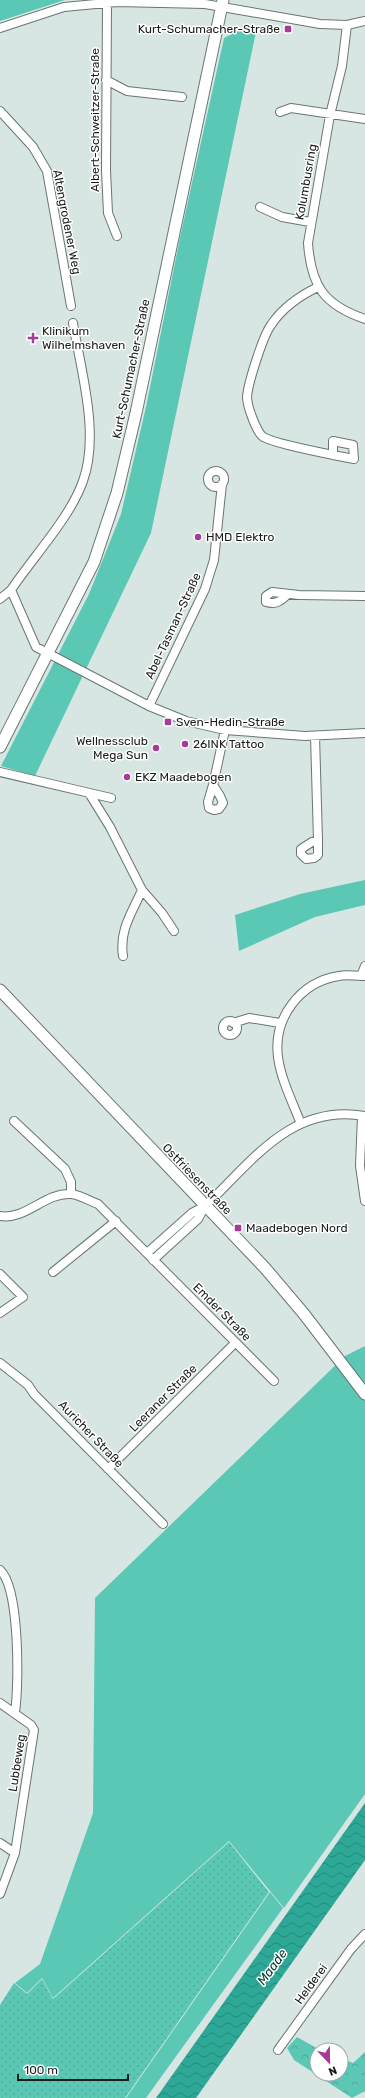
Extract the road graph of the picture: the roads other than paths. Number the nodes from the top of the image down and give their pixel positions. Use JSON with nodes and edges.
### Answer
{"nodes":[{"id":1,"x":117,"y":1,"type":"edge"},
{"id":2,"x":107,"y":3,"type":"junction"},
{"id":3,"x":223,"y":4,"type":"edge"},
{"id":4,"x":365,"y":21,"type":"edge"},
{"id":5,"x":347,"y":25,"type":"junction"},
{"id":6,"x":0,"y":28,"type":"edge"},
{"id":7,"x":106,"y":80,"type":"junction"},
{"id":8,"x":182,"y":97,"type":"dead end"},
{"id":9,"x":0,"y":110,"type":"edge"},
{"id":10,"x":280,"y":112,"type":"dead end"},
{"id":11,"x":330,"y":115,"type":"junction"},
{"id":12,"x":365,"y":119,"type":"edge"},
{"id":13,"x":260,"y":207,"type":"dead end"},
{"id":14,"x":310,"y":222,"type":"junction"},
{"id":15,"x":117,"y":236,"type":"dead end"},
{"id":16,"x":318,"y":287,"type":"junction"},
{"id":17,"x":71,"y":306,"type":"dead end"},
{"id":18,"x":365,"y":318,"type":"edge"},
{"id":19,"x":73,"y":323,"type":"dead end"},
{"id":20,"x":333,"y":455,"type":"dead end"},
{"id":21,"x":222,"y":484,"type":"dead end"},
{"id":22,"x":11,"y":590,"type":"junction"},
{"id":23,"x":288,"y":594,"type":"dead end"},
{"id":24,"x":365,"y":596,"type":"edge"},
{"id":25,"x":0,"y":599,"type":"edge"},
{"id":26,"x":48,"y":655,"type":"junction"},
{"id":27,"x":149,"y":706,"type":"junction"},
{"id":28,"x":225,"y":730,"type":"junction"},
{"id":29,"x":365,"y":733,"type":"edge"},
{"id":30,"x":315,"y":736,"type":"junction"},
{"id":31,"x":0,"y":747,"type":"edge"},
{"id":32,"x":0,"y":772,"type":"edge"},
{"id":33,"x":213,"y":785,"type":"dead end"},
{"id":34,"x":89,"y":793,"type":"junction"},
{"id":35,"x":111,"y":798,"type":"dead end"},
{"id":36,"x":318,"y":840,"type":"dead end"},
{"id":37,"x":142,"y":890,"type":"junction"},
{"id":38,"x":174,"y":931,"type":"dead end"},
{"id":39,"x":123,"y":956,"type":"dead end"},
{"id":40,"x":365,"y":966,"type":"edge"},
{"id":41,"x":363,"y":976,"type":"edge"},
{"id":42,"x":0,"y":990,"type":"edge"},
{"id":43,"x":233,"y":1022,"type":"dead end"},
{"id":44,"x":280,"y":1023,"type":"junction"},
{"id":45,"x":363,"y":1116,"type":"edge"},
{"id":46,"x":14,"y":1121,"type":"dead end"},
{"id":47,"x":301,"y":1124,"type":"junction"},
{"id":48,"x":72,"y":1194,"type":"junction"},
{"id":49,"x":365,"y":1201,"type":"edge"},
{"id":50,"x":205,"y":1206,"type":"junction"},
{"id":51,"x":0,"y":1216,"type":"edge"},
{"id":52,"x":116,"y":1221,"type":"junction"},
{"id":53,"x":147,"y":1253,"type":"junction"},
{"id":54,"x":153,"y":1260,"type":"junction"},
{"id":55,"x":53,"y":1272,"type":"dead end"},
{"id":56,"x":0,"y":1274,"type":"edge"},
{"id":57,"x":0,"y":1313,"type":"edge"},
{"id":58,"x":235,"y":1343,"type":"junction"},
{"id":59,"x":0,"y":1363,"type":"edge"},
{"id":60,"x":274,"y":1381,"type":"dead end"},
{"id":61,"x":365,"y":1394,"type":"edge"},
{"id":62,"x":108,"y":1469,"type":"junction"},
{"id":63,"x":162,"y":1524,"type":"dead end"},
{"id":64,"x":0,"y":1570,"type":"edge"},
{"id":65,"x":0,"y":1703,"type":"edge"},
{"id":66,"x":15,"y":1712,"type":"junction"},
{"id":67,"x":0,"y":1843,"type":"edge"},
{"id":68,"x":15,"y":1853,"type":"junction"},
{"id":69,"x":0,"y":1894,"type":"edge"},
{"id":70,"x":365,"y":1934,"type":"edge"},
{"id":71,"x":278,"y":2050,"type":"dead end"}],
"edges":[{"from":1,"to":2,"type":"street"},
{"from":1,"to":3,"type":"street"},
{"from":2,"to":6,"type":"street"},
{"from":2,"to":7,"type":"street","name":"Albert-Schweitzer-Straße"},
{"from":3,"to":5,"type":"street"},
{"from":3,"to":26,"type":"main road","name":"Kurt-Schumacher-Straße"},
{"from":4,"to":5,"type":"street"},
{"from":5,"to":11,"type":"street","name":"Kolumbusring"},
{"from":7,"to":8,"type":"street"},
{"from":7,"to":15,"type":"street","name":"Albert-Schweitzer-Straße"},
{"from":9,"to":17,"type":"street","name":"Altengrodener Weg"},
{"from":10,"to":11,"type":"street"},
{"from":11,"to":12,"type":"street"},
{"from":11,"to":14,"type":"street","name":"Kolumbusring"},
{"from":13,"to":14,"type":"street"},
{"from":14,"to":16,"type":"street","name":"Kolumbusring"},
{"from":16,"to":18,"type":"street","name":"Kolumbusring"},
{"from":16,"to":20,"type":"street"},
{"from":19,"to":22,"type":"street"},
{"from":21,"to":27,"type":"street","name":"Abel-Tasman-Straße"},
{"from":22,"to":25,"type":"street"},
{"from":22,"to":26,"type":"street"},
{"from":23,"to":24,"type":"street"},
{"from":26,"to":27,"type":"street"},
{"from":26,"to":31,"type":"main road","name":"Kurt-Schumacher-Straße"},
{"from":27,"to":28,"type":"street"},
{"from":28,"to":30,"type":"street"},
{"from":28,"to":33,"type":"street"},
{"from":29,"to":30,"type":"street"},
{"from":30,"to":36,"type":"street"},
{"from":32,"to":34,"type":"street"},
{"from":34,"to":35,"type":"street"},
{"from":34,"to":37,"type":"street"},
{"from":37,"to":38,"type":"street"},
{"from":37,"to":39,"type":"street"},
{"from":40,"to":41,"type":"street"},
{"from":41,"to":44,"type":"street"},
{"from":42,"to":50,"type":"main road","name":"Ostfriesenstraße"},
{"from":43,"to":44,"type":"street"},
{"from":44,"to":47,"type":"street"},
{"from":45,"to":47,"type":"street"},
{"from":45,"to":49,"type":"street"},
{"from":46,"to":48,"type":"street"},
{"from":47,"to":50,"type":"street"},
{"from":48,"to":51,"type":"street"},
{"from":48,"to":52,"type":"street","name":"Emder Straße"},
{"from":50,"to":53,"type":"street"},
{"from":50,"to":54,"type":"street"},
{"from":50,"to":61,"type":"main road","name":"Ostfriesenstraße"},
{"from":52,"to":53,"type":"street","name":"Emder Straße"},
{"from":52,"to":55,"type":"street"},
{"from":53,"to":54,"type":"street","name":"Emder Straße"},
{"from":54,"to":58,"type":"street","name":"Emder Straße"},
{"from":56,"to":57,"type":"street"},
{"from":58,"to":60,"type":"street","name":"Emder Straße"},
{"from":58,"to":62,"type":"street","name":"Leeraner Straße"},
{"from":59,"to":62,"type":"street","name":"Auricher Straße"},
{"from":62,"to":63,"type":"street","name":"Auricher Straße"},
{"from":64,"to":66,"type":"street"},
{"from":65,"to":66,"type":"street"},
{"from":66,"to":68,"type":"street","name":"Lubbeweg"},
{"from":67,"to":68,"type":"street"},
{"from":68,"to":69,"type":"street","name":"Lubbeweg"},
{"from":70,"to":71,"type":"street","name":"Helderei"}]}
